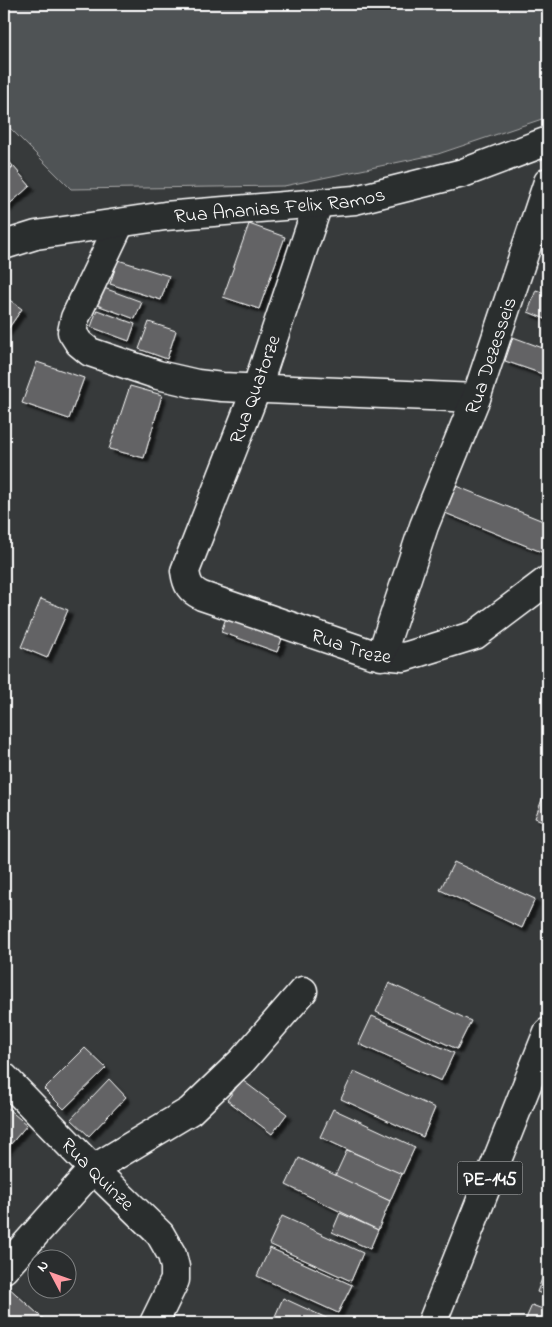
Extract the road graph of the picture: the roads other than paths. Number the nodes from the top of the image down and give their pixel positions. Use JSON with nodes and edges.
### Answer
{"nodes":[{"id":1,"x":548,"y":141,"type":"edge"},
{"id":2,"x":548,"y":182,"type":"edge"},
{"id":3,"x":318,"y":204,"type":"junction"},
{"id":4,"x":120,"y":222,"type":"junction"},
{"id":5,"x":4,"y":245,"type":"edge"},
{"id":6,"x":257,"y":387,"type":"junction"},
{"id":7,"x":476,"y":398,"type":"junction"},
{"id":8,"x":185,"y":571,"type":"joint"},
{"id":9,"x":548,"y":580,"type":"edge"},
{"id":10,"x":381,"y":656,"type":"junction"},
{"id":11,"x":304,"y":991,"type":"dead end"},
{"id":12,"x":548,"y":1032,"type":"edge"},
{"id":13,"x":4,"y":1077,"type":"edge"},
{"id":14,"x":93,"y":1169,"type":"junction"},
{"id":15,"x":4,"y":1269,"type":"edge"},
{"id":16,"x":154,"y":1323,"type":"edge"},
{"id":17,"x":432,"y":1323,"type":"edge"}],
"edges":[{"from":1,"to":3,"type":"street","name":"Rua Ananias Felix Ramos"},
{"from":2,"to":7,"type":"street","name":"Rua Dezesseis"},
{"from":3,"to":4,"type":"street","name":"Rua Ananias Felix Ramos"},
{"from":3,"to":6,"type":"street","name":"Rua Quatorze"},
{"from":4,"to":5,"type":"street","name":"Rua Ananias Felix Ramos"},
{"from":4,"to":6,"type":"street"},
{"from":6,"to":7,"type":"street"},
{"from":6,"to":8,"type":"street","name":"Rua Quatorze"},
{"from":7,"to":10,"type":"street","name":"Rua Dezesseis"},
{"from":8,"to":10,"type":"street","name":"Rua Treze"},
{"from":9,"to":10,"type":"street","name":"Rua Treze"},
{"from":11,"to":14,"type":"street"},
{"from":12,"to":17,"type":"street","number":"PE-145"},
{"from":13,"to":14,"type":"street","name":"Rua Quinze"},
{"from":14,"to":15,"type":"street"},
{"from":14,"to":16,"type":"street","name":"Rua Quinze"}]}
